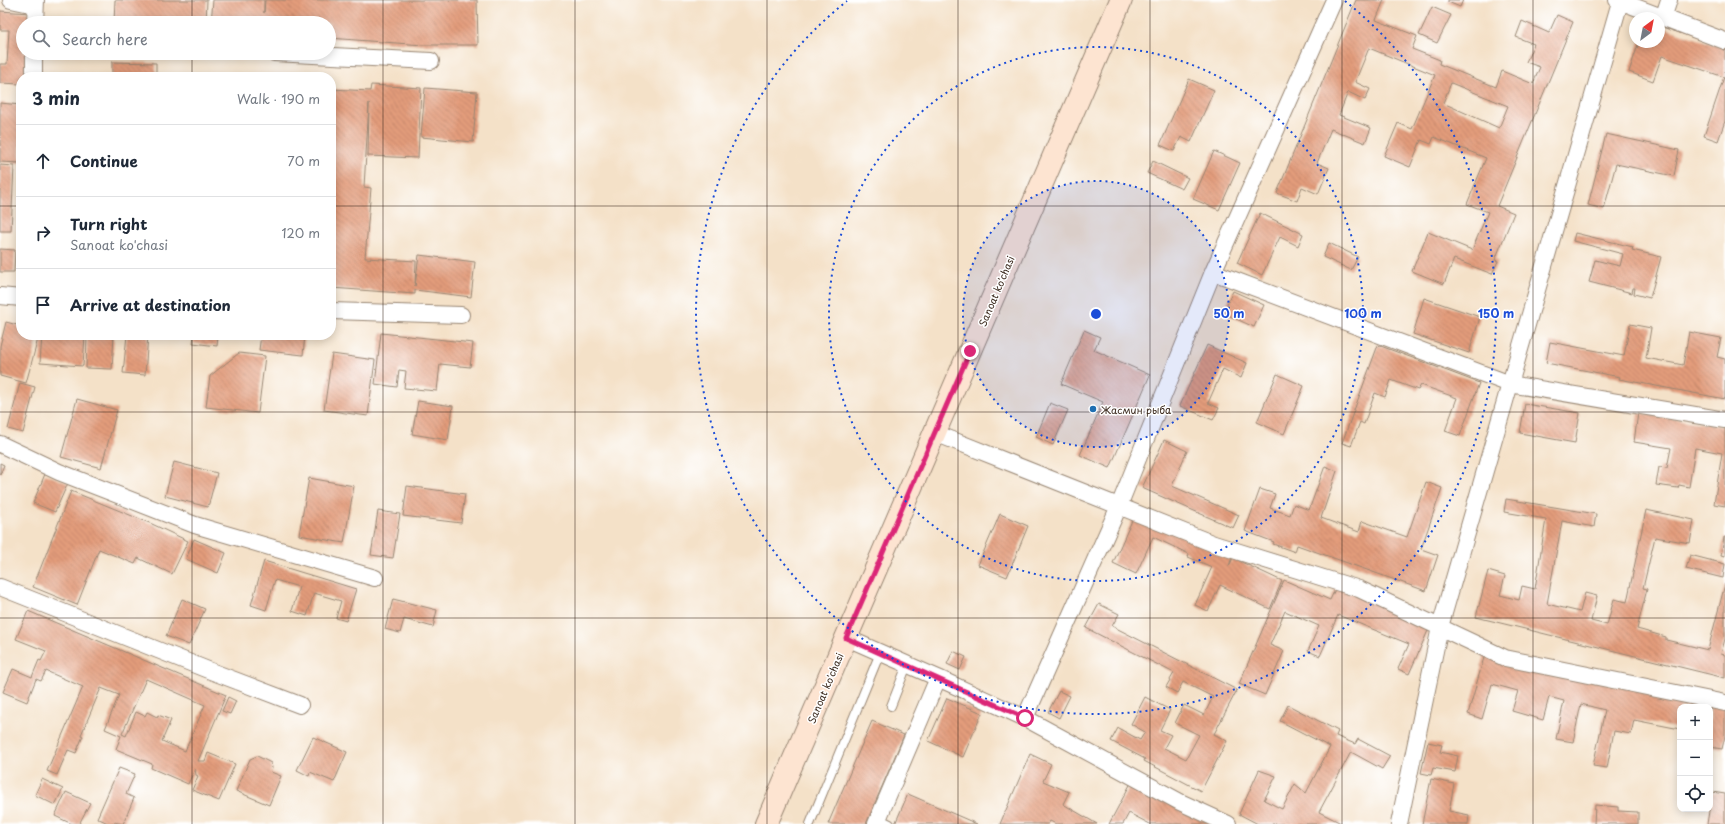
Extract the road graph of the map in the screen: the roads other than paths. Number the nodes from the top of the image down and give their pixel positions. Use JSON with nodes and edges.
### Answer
{"nodes":[{"id":1,"x":11,"y":0,"type":"edge"},
{"id":2,"x":1121,"y":0,"type":"edge"},
{"id":3,"x":1334,"y":0,"type":"edge"},
{"id":4,"x":1669,"y":0,"type":"edge"},
{"id":5,"x":1618,"y":1,"type":"edge"},
{"id":6,"x":35,"y":3,"type":"edge"},
{"id":7,"x":1647,"y":12,"type":"edge"},
{"id":8,"x":1665,"y":12,"type":"edge"},
{"id":9,"x":35,"y":16,"type":"edge"},
{"id":10,"x":1665,"y":19,"type":"edge"},
{"id":11,"x":1725,"y":41,"type":"edge"},
{"id":12,"x":336,"y":56,"type":"edge"},
{"id":13,"x":34,"y":60,"type":"edge"},
{"id":14,"x":431,"y":61,"type":"dead end"},
{"id":15,"x":34,"y":72,"type":"edge"},
{"id":16,"x":1213,"y":272,"type":"junction"},
{"id":17,"x":0,"y":296,"type":"edge"},
{"id":18,"x":16,"y":298,"type":"edge"},
{"id":19,"x":336,"y":311,"type":"edge"},
{"id":20,"x":461,"y":316,"type":"dead end"},
{"id":21,"x":1510,"y":384,"type":"junction"},
{"id":22,"x":1725,"y":420,"type":"edge"},
{"id":23,"x":935,"y":433,"type":"junction"},
{"id":24,"x":0,"y":444,"type":"edge"},
{"id":25,"x":1119,"y":506,"type":"junction"},
{"id":26,"x":375,"y":578,"type":"dead end"},
{"id":27,"x":0,"y":587,"type":"edge"},
{"id":28,"x":1440,"y":627,"type":"junction"},
{"id":29,"x":846,"y":638,"type":"junction"},
{"id":30,"x":880,"y":653,"type":"junction"},
{"id":31,"x":907,"y":665,"type":"junction"},
{"id":32,"x":938,"y":678,"type":"junction"},
{"id":33,"x":1725,"y":704,"type":"edge"},
{"id":34,"x":300,"y":705,"type":"dead end"},
{"id":35,"x":890,"y":706,"type":"dead end"},
{"id":36,"x":1025,"y":718,"type":"junction"},
{"id":37,"x":881,"y":822,"type":"edge"},
{"id":38,"x":769,"y":823,"type":"edge"},
{"id":39,"x":810,"y":824,"type":"edge"},
{"id":40,"x":1228,"y":824,"type":"edge"},
{"id":41,"x":1399,"y":824,"type":"edge"}],
"edges":[{"from":1,"to":6,"type":"street"},
{"from":2,"to":23,"type":"main road","name":"Sanoat ko'chasi"},
{"from":3,"to":16,"type":"street"},
{"from":4,"to":8,"type":"street"},
{"from":5,"to":7,"type":"street"},
{"from":5,"to":21,"type":"street"},
{"from":6,"to":9,"type":"street"},
{"from":10,"to":11,"type":"street"},
{"from":12,"to":14,"type":"street"},
{"from":13,"to":15,"type":"street"},
{"from":16,"to":21,"type":"street"},
{"from":16,"to":25,"type":"street"},
{"from":17,"to":18,"type":"street"},
{"from":19,"to":20,"type":"street"},
{"from":21,"to":22,"type":"street"},
{"from":21,"to":28,"type":"street"},
{"from":23,"to":25,"type":"street"},
{"from":23,"to":29,"type":"main road","name":"Sanoat ko'chasi"},
{"from":24,"to":26,"type":"street"},
{"from":25,"to":28,"type":"street"},
{"from":25,"to":36,"type":"street"},
{"from":27,"to":34,"type":"street"},
{"from":28,"to":33,"type":"street"},
{"from":28,"to":41,"type":"street"},
{"from":29,"to":30,"type":"street"},
{"from":29,"to":38,"type":"main road","name":"Sanoat ko'chasi"},
{"from":30,"to":31,"type":"street"},
{"from":30,"to":39,"type":"lane"},
{"from":31,"to":32,"type":"street"},
{"from":31,"to":35,"type":"lane"},
{"from":32,"to":36,"type":"street"},
{"from":32,"to":37,"type":"street"},
{"from":36,"to":40,"type":"street"}]}
